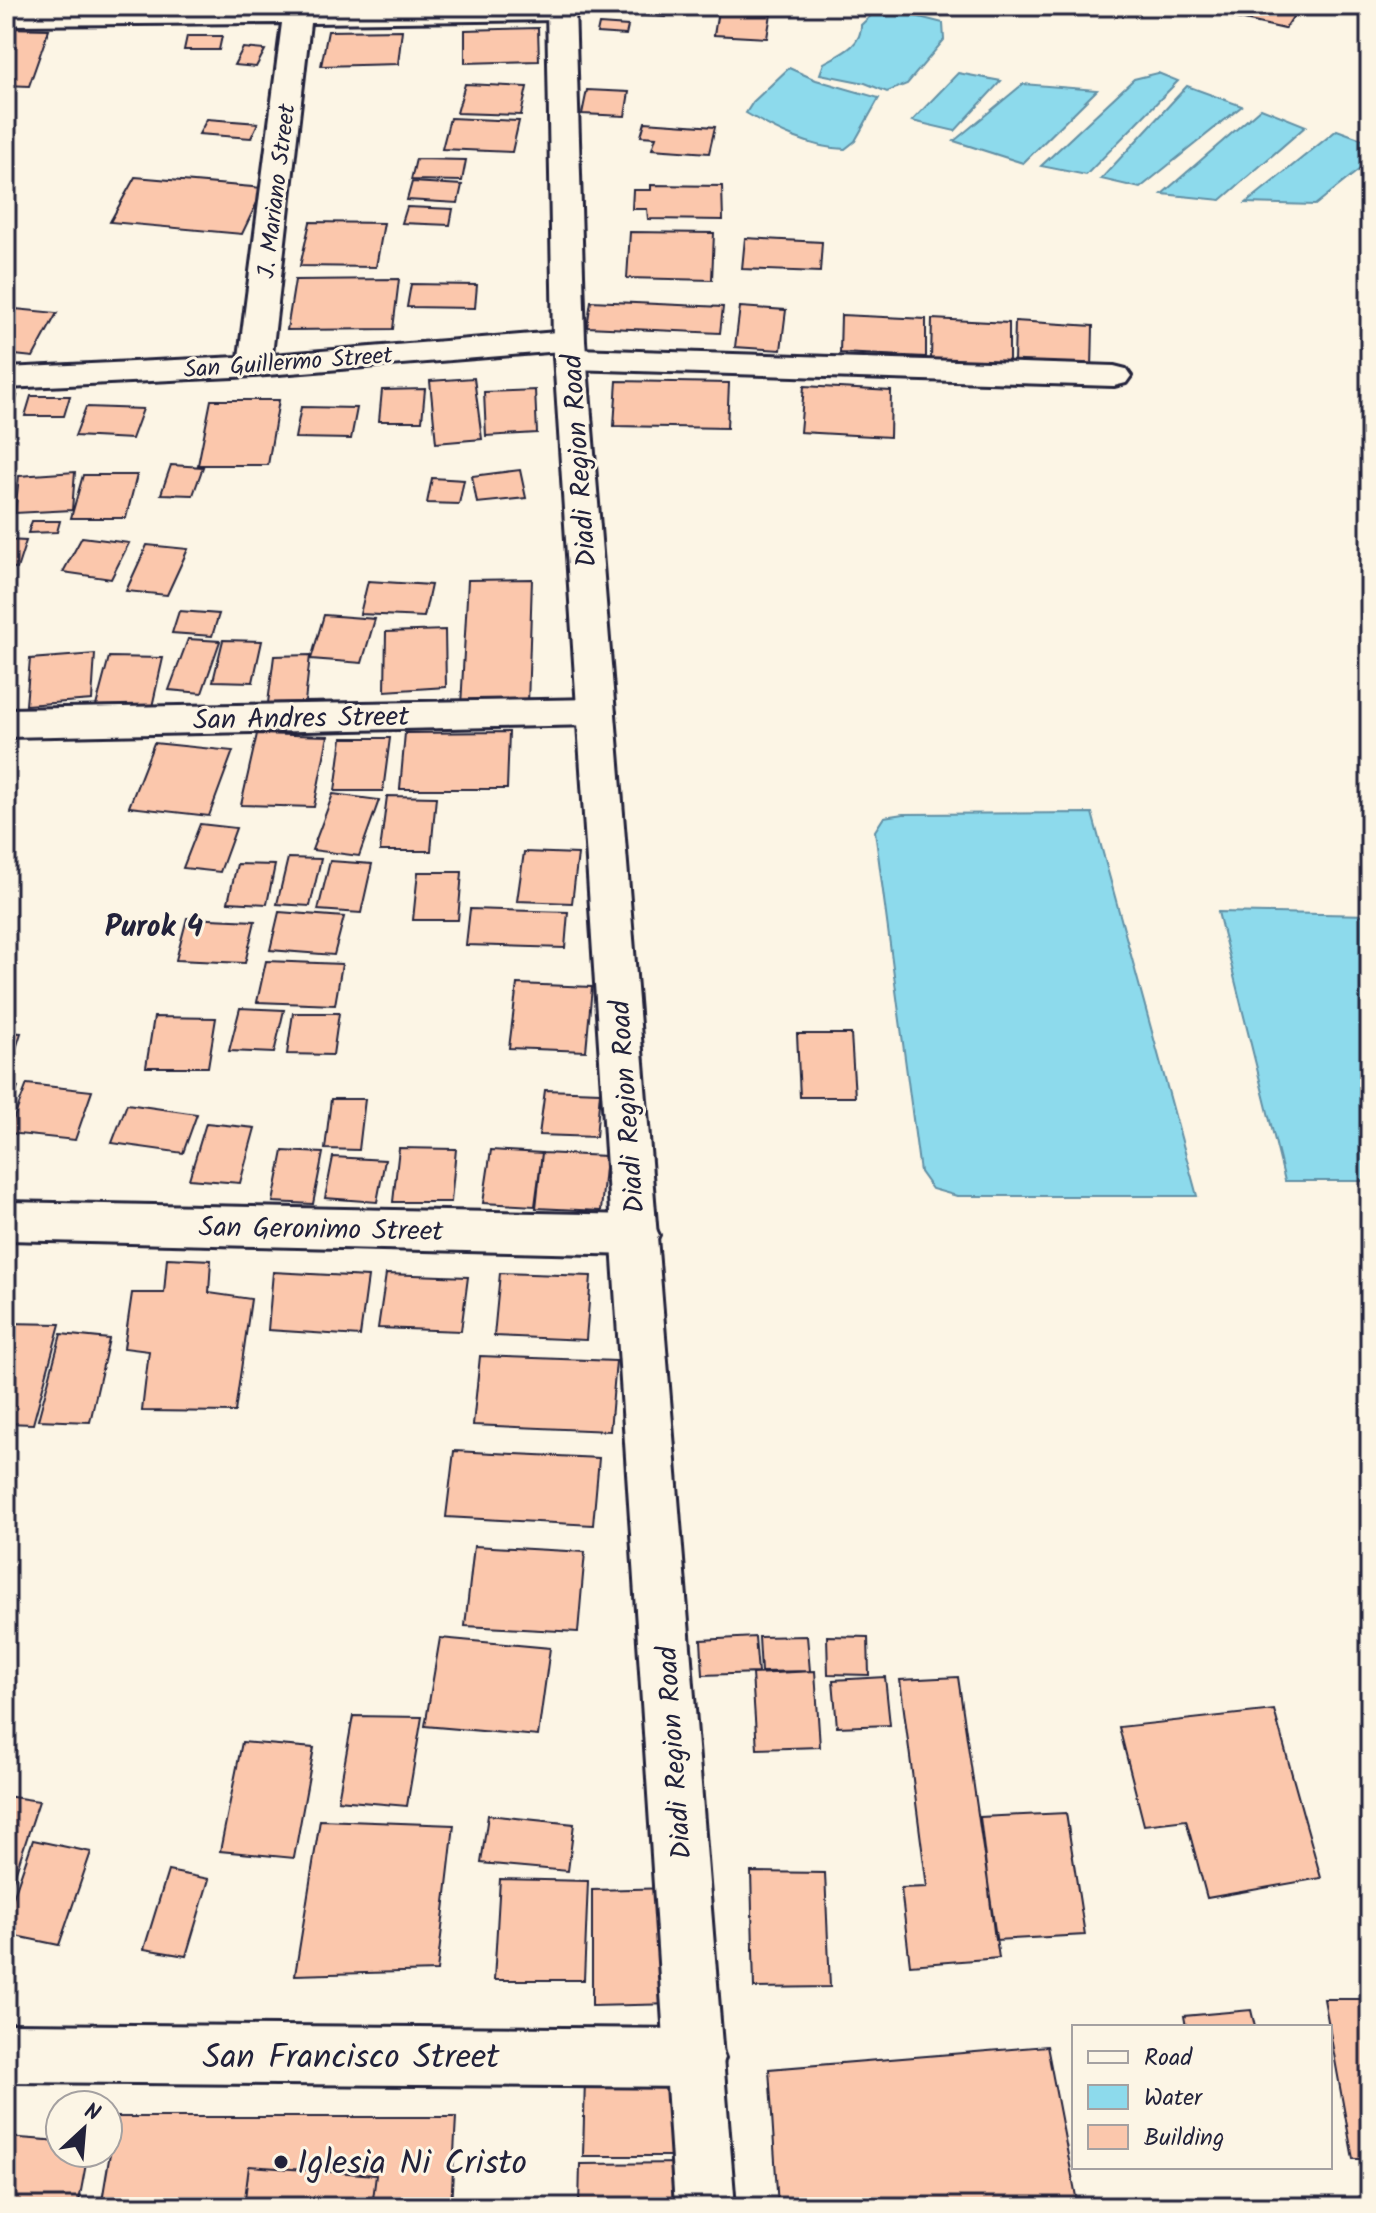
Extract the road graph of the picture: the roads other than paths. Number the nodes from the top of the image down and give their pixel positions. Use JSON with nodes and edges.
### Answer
{"nodes":[{"id":1,"x":560,"y":9,"type":"edge"},
{"id":2,"x":381,"y":10,"type":"edge"},
{"id":3,"x":297,"y":16,"type":"junction"},
{"id":4,"x":6,"y":17,"type":"edge"},
{"id":5,"x":570,"y":350,"type":"junction"},
{"id":6,"x":254,"y":366,"type":"junction"},
{"id":7,"x":1114,"y":376,"type":"dead end"},
{"id":8,"x":6,"y":378,"type":"edge"},
{"id":9,"x":596,"y":712,"type":"junction"},
{"id":10,"x":6,"y":723,"type":"edge"},
{"id":11,"x":6,"y":1221,"type":"edge"},
{"id":12,"x":636,"y":1235,"type":"junction"},
{"id":13,"x":6,"y":2053,"type":"edge"},
{"id":14,"x":696,"y":2058,"type":"junction"},
{"id":15,"x":705,"y":2207,"type":"edge"}],
"edges":[{"from":1,"to":2,"type":"street"},
{"from":1,"to":5,"type":"street","name":"Diadi Region Road"},
{"from":2,"to":3,"type":"street"},
{"from":3,"to":4,"type":"street"},
{"from":3,"to":6,"type":"street","name":"J. Mariano Street"},
{"from":5,"to":6,"type":"street","name":"San Guillermo Street"},
{"from":5,"to":7,"type":"street","name":"San Guillermo Street"},
{"from":5,"to":9,"type":"street","name":"Diadi Region Road"},
{"from":6,"to":8,"type":"street","name":"San Guillermo Street"},
{"from":9,"to":10,"type":"street","name":"San Andres Street"},
{"from":9,"to":12,"type":"street","name":"Diadi Region Road"},
{"from":11,"to":12,"type":"street","name":"San Geronimo Street"},
{"from":12,"to":14,"type":"street","name":"Diadi Region Road"},
{"from":13,"to":14,"type":"street","name":"San Francisco Street"},
{"from":14,"to":15,"type":"street","name":"Diadi Region Road"}]}
